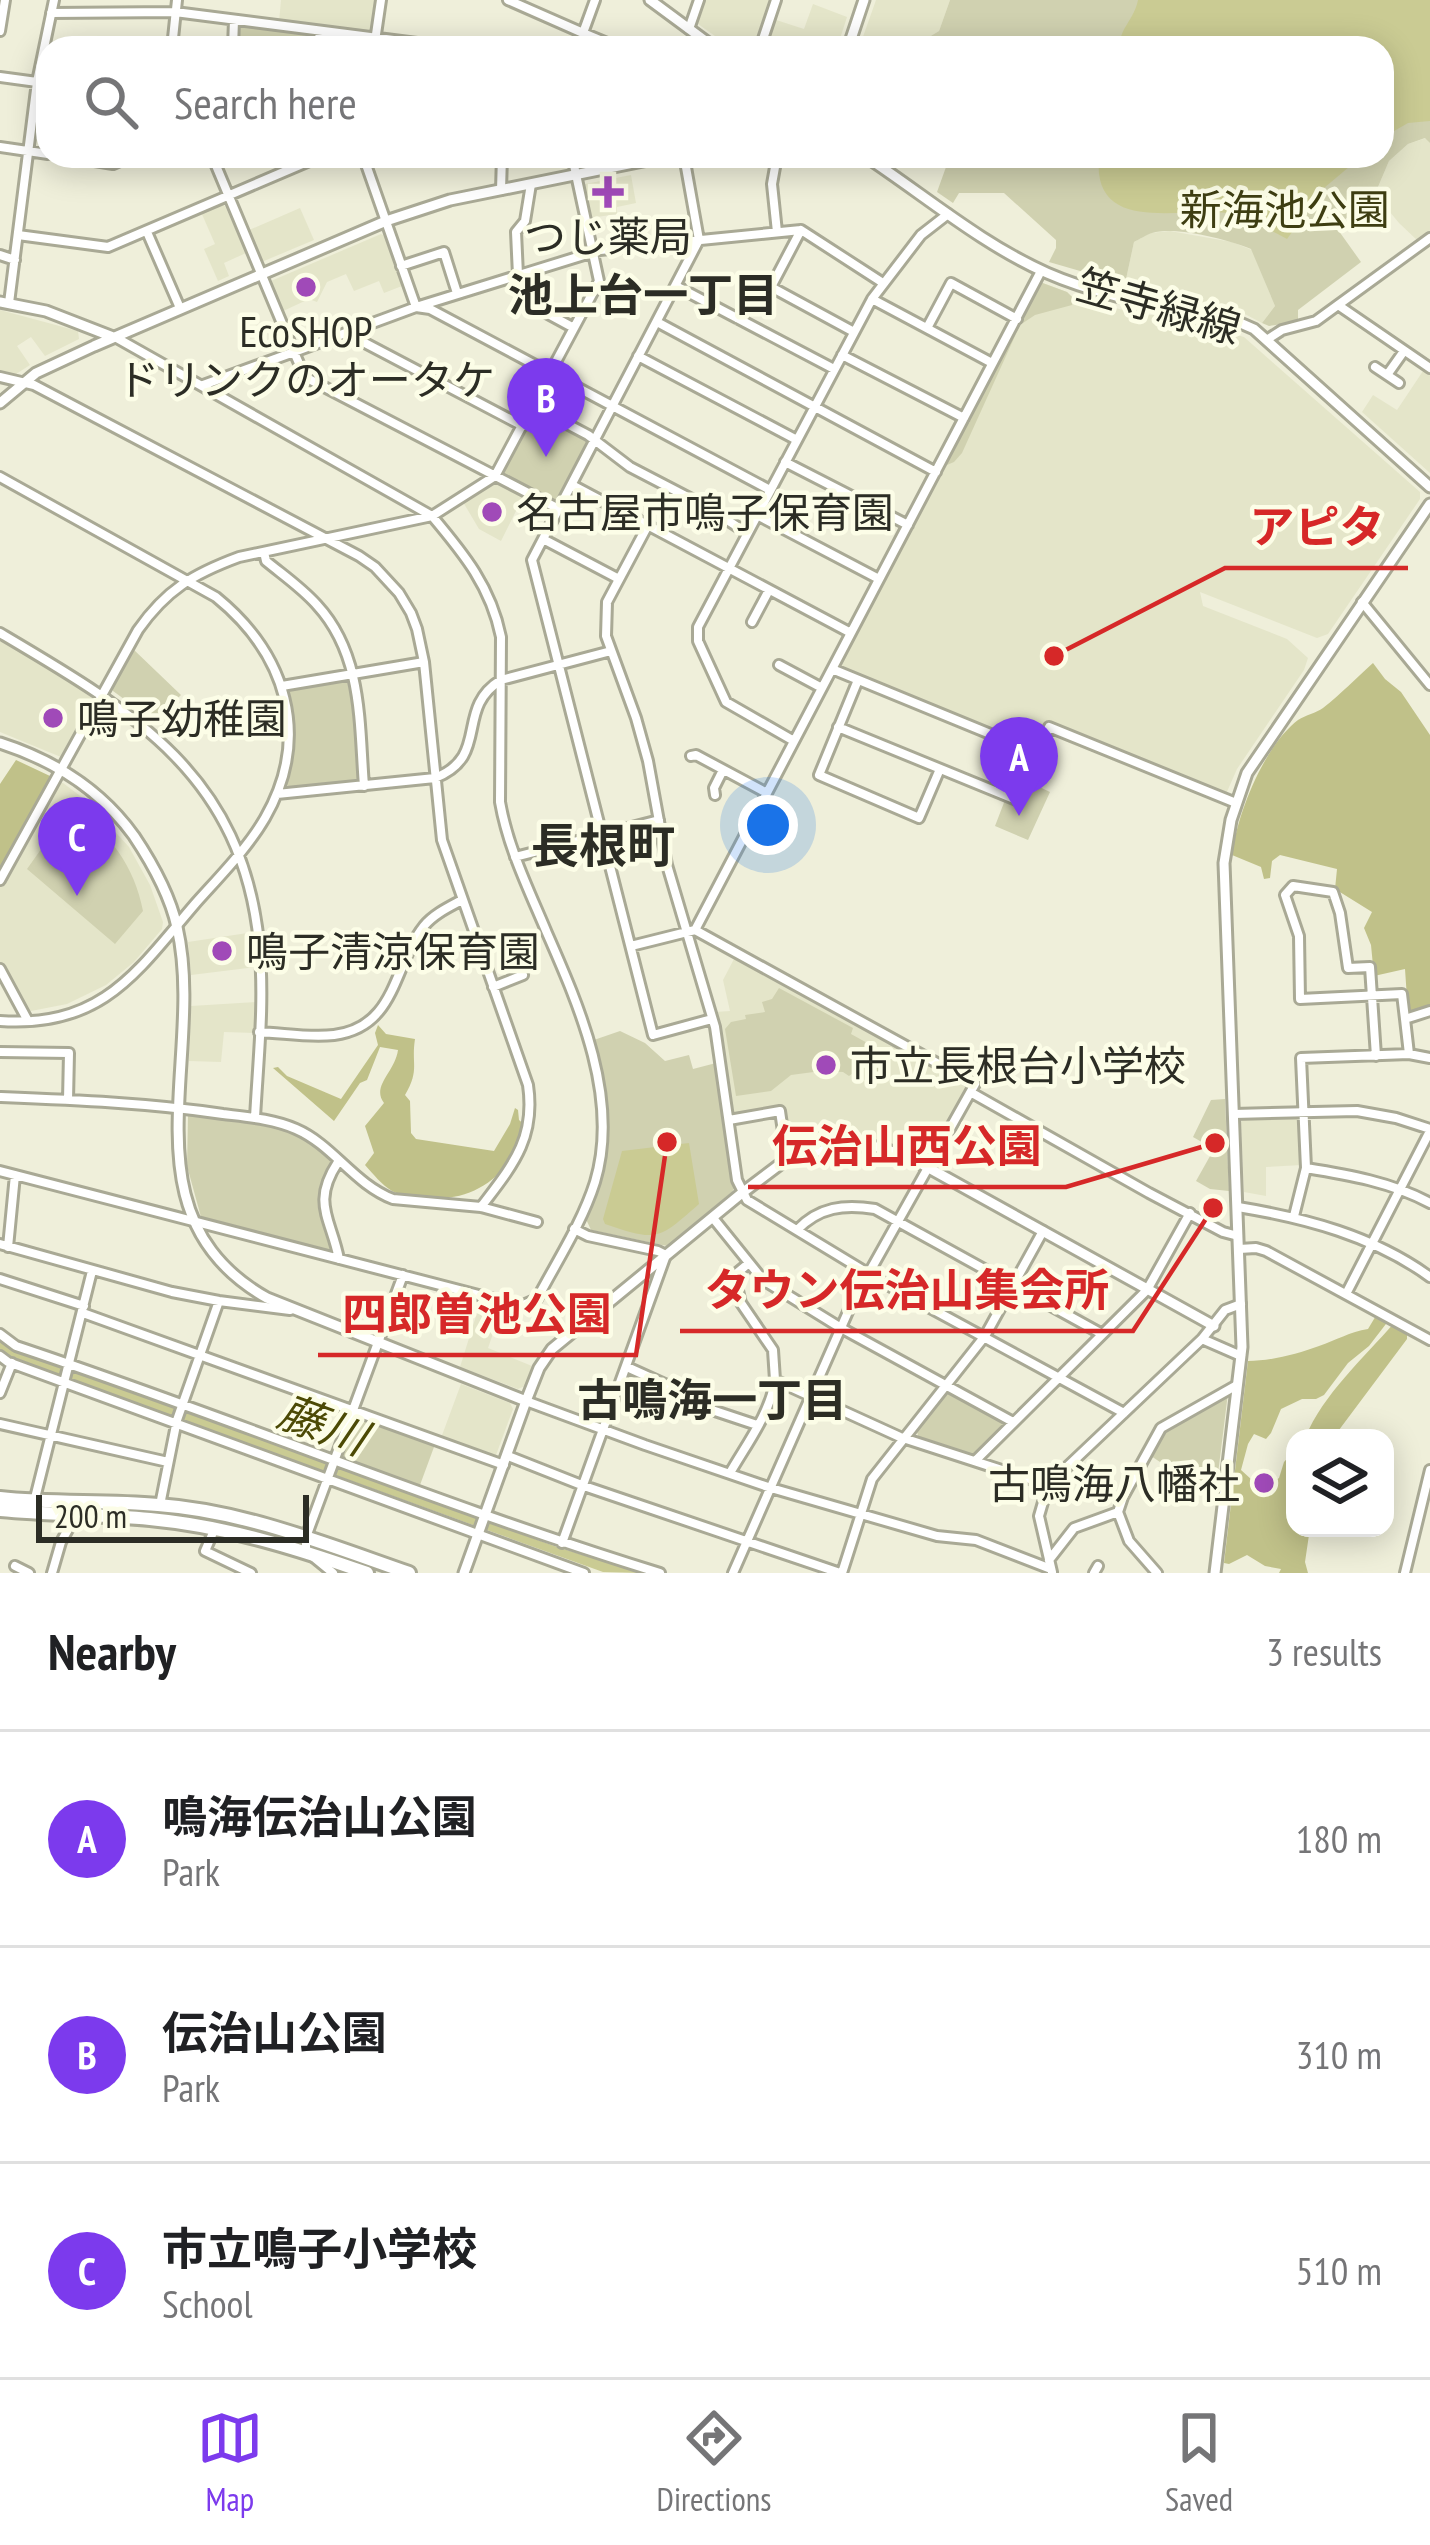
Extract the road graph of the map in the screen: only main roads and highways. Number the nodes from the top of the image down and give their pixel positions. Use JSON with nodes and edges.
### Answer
{"nodes":[{"id":1,"x":0,"y":1498,"type":"edge"},
{"id":2,"x":0,"y":1510,"type":"edge"},
{"id":3,"x":306,"y":1544,"type":"junction"},
{"id":4,"x":368,"y":1573,"type":"edge"},
{"id":5,"x":409,"y":1573,"type":"edge"}],
"edges":[{"from":1,"to":3,"type":"main road"},
{"from":2,"to":3,"type":"main road"},
{"from":3,"to":4,"type":"main road"},
{"from":3,"to":5,"type":"main road"}]}
